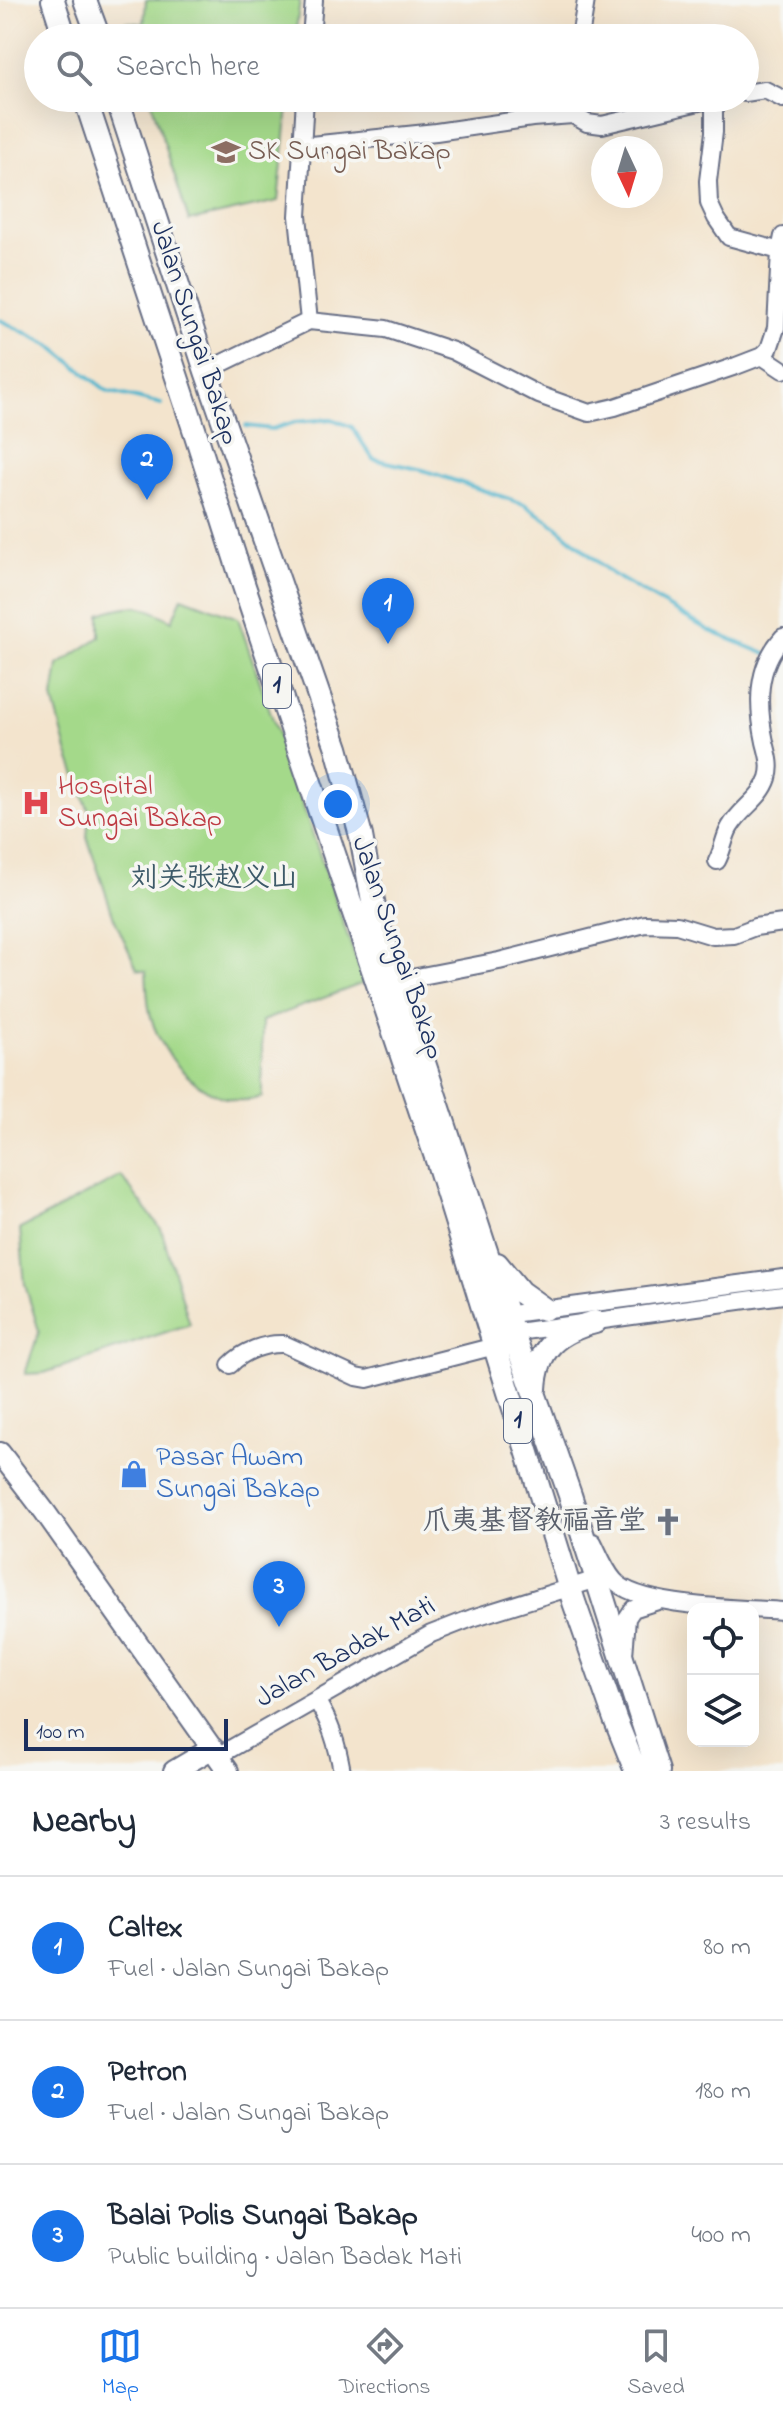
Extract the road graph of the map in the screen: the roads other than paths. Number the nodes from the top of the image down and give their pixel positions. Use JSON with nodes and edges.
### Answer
{"nodes":[{"id":1,"x":53,"y":0,"type":"edge"},
{"id":2,"x":85,"y":0,"type":"edge"},
{"id":3,"x":314,"y":0,"type":"edge"},
{"id":4,"x":586,"y":0,"type":"edge"},
{"id":5,"x":61,"y":24,"type":"edge"},
{"id":6,"x":94,"y":24,"type":"edge"},
{"id":7,"x":312,"y":24,"type":"edge"},
{"id":8,"x":582,"y":24,"type":"edge"},
{"id":9,"x":759,"y":91,"type":"edge"},
{"id":10,"x":783,"y":99,"type":"edge"},
{"id":11,"x":90,"y":112,"type":"edge"},
{"id":12,"x":122,"y":112,"type":"edge"},
{"id":13,"x":304,"y":112,"type":"edge"},
{"id":14,"x":553,"y":112,"type":"edge"},
{"id":15,"x":579,"y":112,"type":"edge"},
{"id":16,"x":656,"y":112,"type":"edge"},
{"id":17,"x":715,"y":112,"type":"edge"},
{"id":18,"x":301,"y":146,"type":"junction"},
{"id":19,"x":781,"y":244,"type":"edge"},
{"id":20,"x":309,"y":321,"type":"junction"},
{"id":21,"x":762,"y":356,"type":"junction"},
{"id":22,"x":783,"y":370,"type":"edge"},
{"id":23,"x":206,"y":371,"type":"junction"},
{"id":24,"x":781,"y":639,"type":"edge"},
{"id":25,"x":776,"y":759,"type":"edge"},
{"id":26,"x":717,"y":861,"type":"dead end"},
{"id":27,"x":783,"y":923,"type":"edge"},
{"id":28,"x":396,"y":981,"type":"junction"},
{"id":29,"x":486,"y":1246,"type":"junction"},
{"id":30,"x":783,"y":1278,"type":"edge"},
{"id":31,"x":783,"y":1295,"type":"edge"},
{"id":32,"x":544,"y":1309,"type":"junction"},
{"id":33,"x":595,"y":1322,"type":"junction"},
{"id":34,"x":499,"y":1329,"type":"junction"},
{"id":35,"x":230,"y":1365,"type":"dead end"},
{"id":36,"x":535,"y":1394,"type":"junction"},
{"id":37,"x":0,"y":1453,"type":"edge"},
{"id":38,"x":570,"y":1495,"type":"junction"},
{"id":39,"x":597,"y":1579,"type":"junction"},
{"id":40,"x":570,"y":1587,"type":"junction"},
{"id":41,"x":658,"y":1601,"type":"junction"},
{"id":42,"x":783,"y":1611,"type":"edge"},
{"id":43,"x":624,"y":1659,"type":"junction"},
{"id":44,"x":316,"y":1700,"type":"junction"},
{"id":45,"x":220,"y":1759,"type":"edge"},
{"id":46,"x":632,"y":1761,"type":"edge"},
{"id":47,"x":174,"y":1771,"type":"edge"},
{"id":48,"x":342,"y":1771,"type":"edge"},
{"id":49,"x":658,"y":1771,"type":"edge"}],
"edges":[{"from":1,"to":5,"type":"highway"},
{"from":2,"to":6,"type":"highway"},
{"from":3,"to":7,"type":"street"},
{"from":4,"to":8,"type":"street"},
{"from":9,"to":10,"type":"street"},
{"from":11,"to":34,"type":"highway","name":"Jalan Sungai Bakap","number":"1"},
{"from":12,"to":23,"type":"highway","name":"Jalan Sungai Bakap","number":"1"},
{"from":13,"to":18,"type":"street"},
{"from":14,"to":18,"type":"street"},
{"from":15,"to":16,"type":"street"},
{"from":17,"to":19,"type":"street"},
{"from":18,"to":20,"type":"street"},
{"from":19,"to":21,"type":"street"},
{"from":20,"to":21,"type":"street"},
{"from":20,"to":23,"type":"street"},
{"from":21,"to":22,"type":"street"},
{"from":23,"to":28,"type":"highway","name":"Jalan Sungai Bakap","number":"1"},
{"from":24,"to":25,"type":"street"},
{"from":25,"to":26,"type":"street"},
{"from":27,"to":28,"type":"street"},
{"from":28,"to":29,"type":"highway","name":"Jalan Sungai Bakap","number":"1"},
{"from":29,"to":32,"type":"highway"},
{"from":29,"to":34,"type":"highway","name":"Jalan Sungai Bakap","number":"1"},
{"from":30,"to":32,"type":"street"},
{"from":31,"to":33,"type":"street"},
{"from":32,"to":34,"type":"street"},
{"from":33,"to":34,"type":"street"},
{"from":33,"to":36,"type":"highway"},
{"from":34,"to":35,"type":"street"},
{"from":34,"to":36,"type":"highway","name":"Jalan Sungai Bakap","number":"1"},
{"from":34,"to":40,"type":"highway","name":"Jalan Sungai Bakap","number":"1"},
{"from":36,"to":38,"type":"highway","name":"Jalan Sungai Bakap","number":"1"},
{"from":37,"to":45,"type":"main road"},
{"from":38,"to":39,"type":"highway","name":"Jalan Sungai Bakap","number":"1"},
{"from":38,"to":41,"type":"street"},
{"from":39,"to":40,"type":"street","name":"Jalan Badak Mati"},
{"from":39,"to":43,"type":"highway","name":"Jalan Sungai Bakap","number":"1"},
{"from":40,"to":44,"type":"street","name":"Jalan Badak Mati"},
{"from":40,"to":46,"type":"highway","name":"Jalan Sungai Bakap","number":"1"},
{"from":41,"to":42,"type":"street"},
{"from":41,"to":43,"type":"street"},
{"from":43,"to":49,"type":"highway","name":"Jalan Sungai Bakap","number":"1"},
{"from":44,"to":45,"type":"street","name":"Jalan Badak Mati"},
{"from":44,"to":48,"type":"street"},
{"from":45,"to":47,"type":"main road","name":"Jalan Badak Mati"}]}
